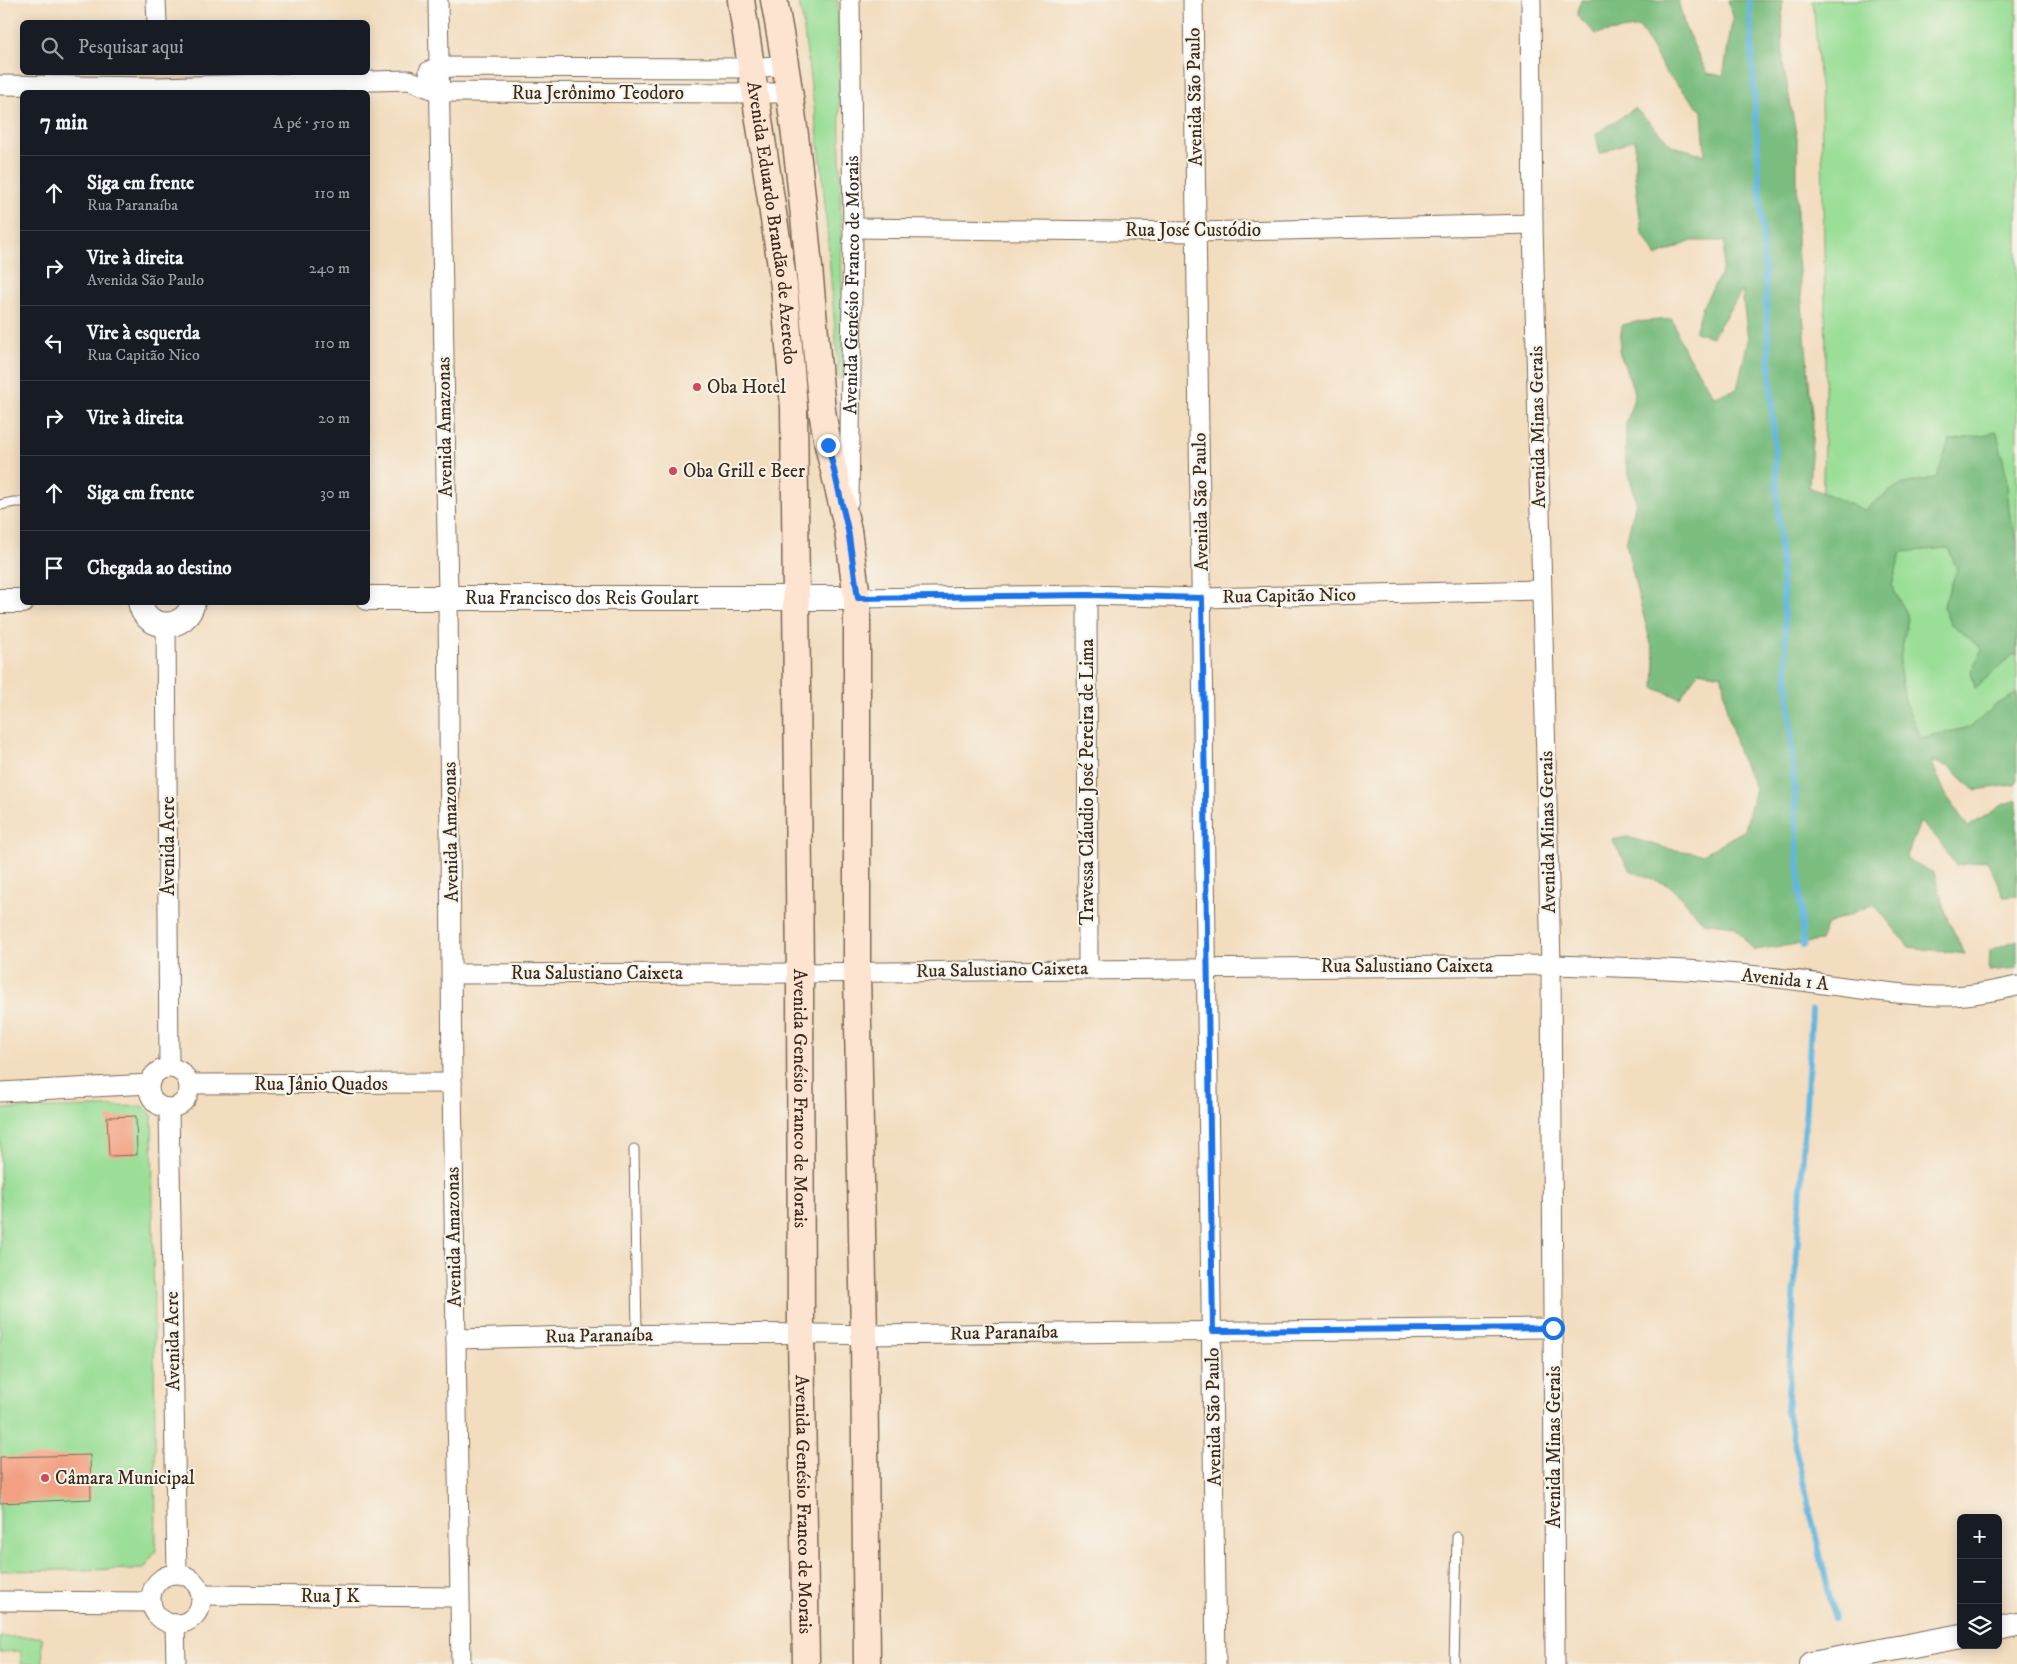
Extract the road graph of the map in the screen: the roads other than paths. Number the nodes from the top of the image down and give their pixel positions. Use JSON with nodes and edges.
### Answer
{"nodes":[{"id":1,"x":156,"y":0,"type":"edge"},
{"id":2,"x":438,"y":0,"type":"edge"},
{"id":3,"x":742,"y":0,"type":"edge"},
{"id":4,"x":774,"y":0,"type":"edge"},
{"id":5,"x":850,"y":0,"type":"edge"},
{"id":6,"x":1193,"y":0,"type":"edge"},
{"id":7,"x":1531,"y":0,"type":"edge"},
{"id":8,"x":157,"y":20,"type":"edge"},
{"id":9,"x":786,"y":66,"type":"junction"},
{"id":10,"x":438,"y":67,"type":"junction"},
{"id":11,"x":752,"y":68,"type":"junction"},
{"id":12,"x":409,"y":80,"type":"junction"},
{"id":13,"x":157,"y":84,"type":"edge"},
{"id":14,"x":0,"y":85,"type":"edge"},
{"id":15,"x":439,"y":92,"type":"junction"},
{"id":16,"x":790,"y":93,"type":"junction"},
{"id":17,"x":756,"y":94,"type":"junction"},
{"id":18,"x":1533,"y":224,"type":"junction"},
{"id":19,"x":853,"y":228,"type":"junction"},
{"id":20,"x":1197,"y":232,"type":"junction"},
{"id":21,"x":20,"y":502,"type":"edge"},
{"id":22,"x":0,"y":506,"type":"edge"},
{"id":23,"x":848,"y":530,"type":"junction"},
{"id":24,"x":1541,"y":590,"type":"junction"},
{"id":25,"x":1087,"y":595,"type":"junction"},
{"id":26,"x":795,"y":597,"type":"junction"},
{"id":27,"x":370,"y":598,"type":"edge"},
{"id":28,"x":448,"y":598,"type":"junction"},
{"id":29,"x":858,"y":598,"type":"junction"},
{"id":30,"x":1202,"y":598,"type":"junction"},
{"id":31,"x":20,"y":601,"type":"edge"},
{"id":32,"x":0,"y":602,"type":"edge"},
{"id":33,"x":141,"y":605,"type":"edge"},
{"id":34,"x":191,"y":605,"type":"edge"},
{"id":35,"x":166,"y":625,"type":"junction"},
{"id":36,"x":1551,"y":965,"type":"junction"},
{"id":37,"x":1206,"y":968,"type":"junction"},
{"id":38,"x":1088,"y":969,"type":"junction"},
{"id":39,"x":856,"y":972,"type":"junction"},
{"id":40,"x":800,"y":973,"type":"junction"},
{"id":41,"x":452,"y":974,"type":"junction"},
{"id":42,"x":2017,"y":986,"type":"edge"},
{"id":43,"x":169,"y":1068,"type":"junction"},
{"id":44,"x":452,"y":1083,"type":"junction"},
{"id":45,"x":149,"y":1084,"type":"junction"},
{"id":46,"x":189,"y":1084,"type":"junction"},
{"id":47,"x":0,"y":1092,"type":"edge"},
{"id":48,"x":169,"y":1108,"type":"junction"},
{"id":49,"x":634,"y":1149,"type":"dead end"},
{"id":50,"x":1553,"y":1328,"type":"junction"},
{"id":51,"x":1213,"y":1331,"type":"junction"},
{"id":52,"x":801,"y":1333,"type":"junction"},
{"id":53,"x":637,"y":1334,"type":"junction"},
{"id":54,"x":864,"y":1335,"type":"junction"},
{"id":55,"x":456,"y":1339,"type":"junction"},
{"id":56,"x":1457,"y":1537,"type":"dead end"},
{"id":57,"x":177,"y":1573,"type":"junction"},
{"id":58,"x":202,"y":1595,"type":"junction"},
{"id":59,"x":458,"y":1597,"type":"junction"},
{"id":60,"x":0,"y":1601,"type":"edge"},
{"id":61,"x":151,"y":1602,"type":"junction"},
{"id":62,"x":175,"y":1624,"type":"junction"},
{"id":63,"x":2017,"y":1625,"type":"edge"},
{"id":64,"x":2002,"y":1627,"type":"edge"},
{"id":65,"x":1957,"y":1637,"type":"edge"},
{"id":66,"x":1871,"y":1659,"type":"edge"},
{"id":67,"x":176,"y":1664,"type":"edge"},
{"id":68,"x":460,"y":1664,"type":"edge"},
{"id":69,"x":806,"y":1664,"type":"edge"},
{"id":70,"x":866,"y":1664,"type":"edge"},
{"id":71,"x":1216,"y":1664,"type":"edge"},
{"id":72,"x":1454,"y":1664,"type":"edge"},
{"id":73,"x":1555,"y":1664,"type":"edge"},
{"id":74,"x":1812,"y":1664,"type":"edge"}],
"edges":[{"from":1,"to":8,"type":"street"},
{"from":2,"to":10,"type":"street","name":"Avenida Amazonas"},
{"from":3,"to":11,"type":"main road","name":"Avenida Eduardo Brandão de Azeredo"},
{"from":4,"to":9,"type":"main road","name":"Avenida Eduardo Brandão de Azeredo"},
{"from":5,"to":19,"type":"street","name":"Avenida Genésio Franco de Morais"},
{"from":6,"to":20,"type":"street","name":"Avenida São Paulo"},
{"from":7,"to":18,"type":"street","name":"Avenida Minas Gerais"},
{"from":9,"to":11,"type":"street","name":"Rua Jerônimo Teodoro"},
{"from":9,"to":16,"type":"main road","name":"Avenida Eduardo Brandão de Azeredo"},
{"from":10,"to":11,"type":"street","name":"Rua Jerônimo Teodoro"},
{"from":10,"to":12,"type":"street","name":"Rua Jerônimo Teodoro"},
{"from":10,"to":15,"type":"street","name":"Avenida Amazonas"},
{"from":11,"to":17,"type":"main road","name":"Avenida Eduardo Brandão de Azeredo"},
{"from":12,"to":13,"type":"street","name":"Rua Jerônimo Teodoro"},
{"from":12,"to":15,"type":"street","name":"Rua Jerônimo Teodoro"},
{"from":13,"to":14,"type":"street","name":"Rua Jerônimo Teodoro"},
{"from":15,"to":17,"type":"street","name":"Rua Jerônimo Teodoro"},
{"from":15,"to":28,"type":"street","name":"Avenida Amazonas"},
{"from":16,"to":17,"type":"street","name":"Rua Jerônimo Teodoro"},
{"from":16,"to":23,"type":"main road","name":"Avenida Eduardo Brandão de Azeredo"},
{"from":17,"to":26,"type":"main road","name":"Avenida Eduardo Brandão de Azeredo"},
{"from":18,"to":20,"type":"street","name":"Rua José Custódio"},
{"from":18,"to":24,"type":"street","name":"Avenida Minas Gerais"},
{"from":19,"to":20,"type":"street","name":"Rua José Custódio"},
{"from":19,"to":23,"type":"street","name":"Avenida Genésio Franco de Morais"},
{"from":20,"to":30,"type":"street","name":"Avenida São Paulo"},
{"from":21,"to":22,"type":"lane"},
{"from":23,"to":29,"type":"main road","name":"Avenida Genésio Franco de Morais"},
{"from":24,"to":30,"type":"street","name":"Rua Capitão Nico"},
{"from":24,"to":36,"type":"street","name":"Avenida Minas Gerais"},
{"from":25,"to":29,"type":"street","name":"Rua Capitão Nico"},
{"from":25,"to":30,"type":"street","name":"Rua Capitão Nico"},
{"from":25,"to":38,"type":"street","name":"Travessa Cláudio José Pereira de Lima"},
{"from":26,"to":28,"type":"street","name":"Rua Francisco dos Reis Goulart"},
{"from":26,"to":29,"type":"street"},
{"from":26,"to":40,"type":"main road","name":"Avenida Genésio Franco de Morais"},
{"from":27,"to":28,"type":"street","name":"Rua Francisco dos Reis Goulart"},
{"from":28,"to":41,"type":"street","name":"Avenida Amazonas"},
{"from":29,"to":39,"type":"main road","name":"Avenida Genésio Franco de Morais"},
{"from":30,"to":37,"type":"street","name":"Avenida São Paulo"},
{"from":31,"to":32,"type":"street"},
{"from":33,"to":35,"type":"street"},
{"from":34,"to":35,"type":"street"},
{"from":35,"to":43,"type":"street","name":"Avenida Acre"},
{"from":36,"to":37,"type":"street","name":"Rua Salustiano Caixeta"},
{"from":36,"to":42,"type":"street","name":"Avenida 1 A"},
{"from":36,"to":50,"type":"street","name":"Avenida Minas Gerais"},
{"from":37,"to":38,"type":"street","name":"Rua Salustiano Caixeta"},
{"from":37,"to":51,"type":"street","name":"Avenida São Paulo"},
{"from":38,"to":39,"type":"street","name":"Rua Salustiano Caixeta"},
{"from":39,"to":40,"type":"street","name":"Rua Salustiano Caixeta"},
{"from":39,"to":54,"type":"main road","name":"Avenida Genésio Franco de Morais"},
{"from":40,"to":41,"type":"street","name":"Rua Salustiano Caixeta"},
{"from":40,"to":52,"type":"main road","name":"Avenida Genésio Franco de Morais"},
{"from":41,"to":44,"type":"street","name":"Avenida Amazonas"},
{"from":43,"to":45,"type":"street"},
{"from":43,"to":46,"type":"street"},
{"from":44,"to":46,"type":"street","name":"Rua Jânio Quados"},
{"from":44,"to":55,"type":"street","name":"Avenida Amazonas"},
{"from":45,"to":47,"type":"street"},
{"from":45,"to":48,"type":"street"},
{"from":46,"to":48,"type":"street"},
{"from":48,"to":57,"type":"street","name":"Avenida Acre"},
{"from":49,"to":53,"type":"lane"},
{"from":50,"to":51,"type":"street","name":"Rua Paranaíba"},
{"from":50,"to":73,"type":"street","name":"Avenida Minas Gerais"},
{"from":51,"to":54,"type":"street","name":"Rua Paranaíba"},
{"from":51,"to":71,"type":"street","name":"Avenida São Paulo"},
{"from":52,"to":53,"type":"street","name":"Rua Paranaíba"},
{"from":52,"to":54,"type":"street","name":"Rua Paranaíba"},
{"from":52,"to":69,"type":"main road","name":"Avenida Genésio Franco de Morais"},
{"from":53,"to":55,"type":"street","name":"Rua Paranaíba"},
{"from":54,"to":70,"type":"main road","name":"Avenida Genésio Franco de Morais"},
{"from":55,"to":59,"type":"street","name":"Avenida Amazonas"},
{"from":56,"to":72,"type":"lane"},
{"from":57,"to":58,"type":"street"},
{"from":57,"to":61,"type":"street"},
{"from":58,"to":59,"type":"street","name":"Rua J K"},
{"from":58,"to":62,"type":"street"},
{"from":59,"to":68,"type":"street","name":"Avenida Amazonas"},
{"from":60,"to":61,"type":"street"},
{"from":61,"to":62,"type":"street"},
{"from":62,"to":67,"type":"street"},
{"from":63,"to":64,"type":"street"},
{"from":65,"to":66,"type":"street"},
{"from":66,"to":74,"type":"street"}]}
